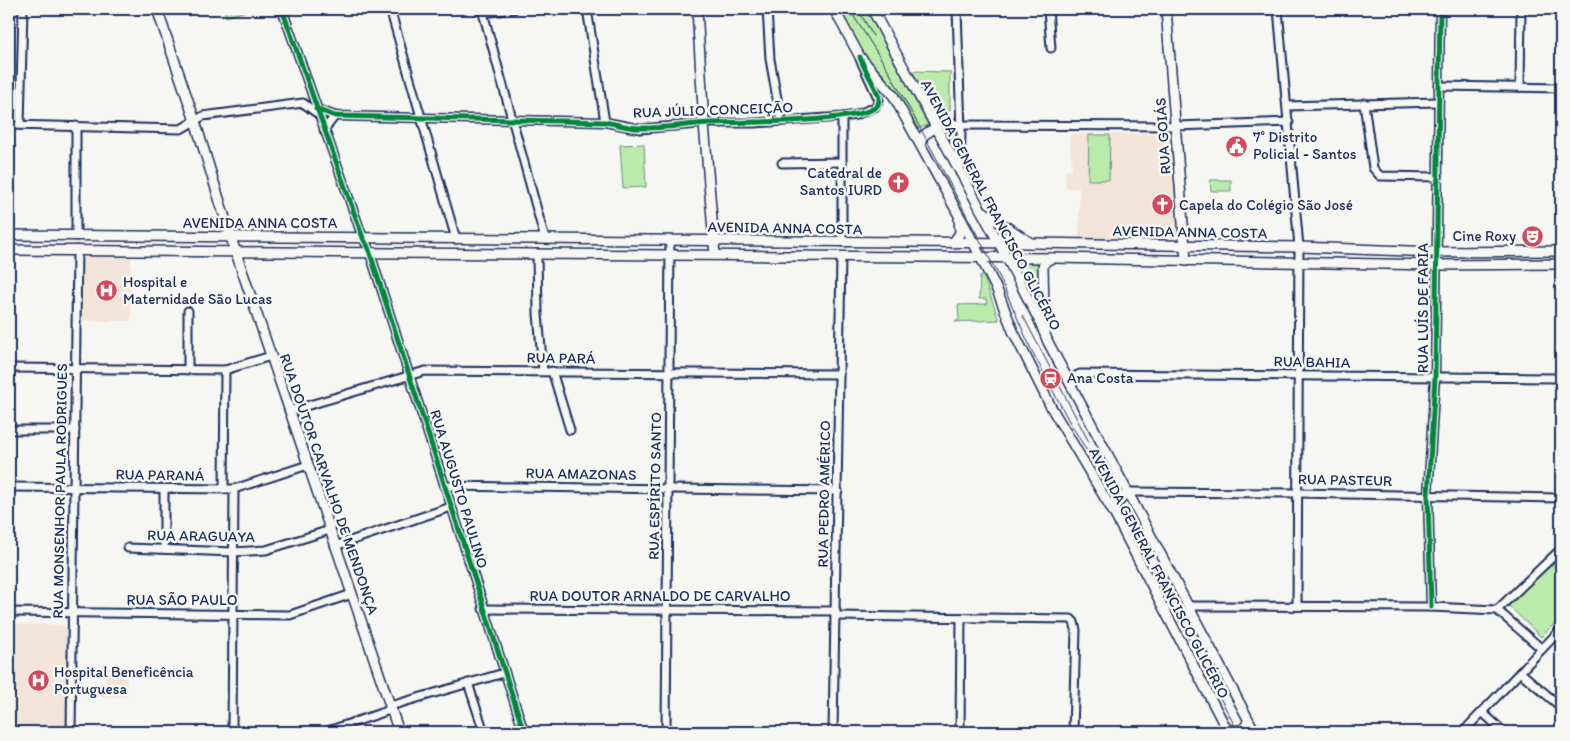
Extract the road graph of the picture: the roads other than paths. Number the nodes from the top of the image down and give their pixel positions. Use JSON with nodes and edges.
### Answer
{"nodes":[{"id":1,"x":23,"y":9,"type":"edge"},
{"id":2,"x":157,"y":9,"type":"edge"},
{"id":3,"x":282,"y":9,"type":"edge"},
{"id":4,"x":390,"y":9,"type":"edge"},
{"id":5,"x":514,"y":9,"type":"edge"},
{"id":6,"x":587,"y":9,"type":"edge"},
{"id":7,"x":697,"y":9,"type":"edge"},
{"id":8,"x":766,"y":9,"type":"edge"},
{"id":9,"x":834,"y":9,"type":"edge"},
{"id":10,"x":872,"y":9,"type":"edge"},
{"id":11,"x":957,"y":9,"type":"edge"},
{"id":12,"x":1048,"y":9,"type":"edge"},
{"id":13,"x":1166,"y":9,"type":"edge"},
{"id":14,"x":1278,"y":9,"type":"edge"},
{"id":15,"x":1440,"y":9,"type":"edge"},
{"id":16,"x":1520,"y":9,"type":"edge"},
{"id":17,"x":482,"y":11,"type":"edge"},
{"id":18,"x":1051,"y":48,"type":"dead end"},
{"id":19,"x":860,"y":57,"type":"junction"},
{"id":20,"x":1439,"y":86,"type":"junction"},
{"id":21,"x":1520,"y":87,"type":"junction"},
{"id":22,"x":309,"y":88,"type":"junction"},
{"id":23,"x":1561,"y":88,"type":"edge"},
{"id":24,"x":1438,"y":102,"type":"junction"},
{"id":25,"x":303,"y":103,"type":"junction"},
{"id":26,"x":1364,"y":103,"type":"junction"},
{"id":27,"x":1287,"y":106,"type":"junction"},
{"id":28,"x":317,"y":111,"type":"junction"},
{"id":29,"x":335,"y":116,"type":"junction"},
{"id":30,"x":421,"y":117,"type":"junction"},
{"id":31,"x":842,"y":117,"type":"junction"},
{"id":32,"x":195,"y":121,"type":"junction"},
{"id":33,"x":513,"y":121,"type":"junction"},
{"id":34,"x":781,"y":121,"type":"junction"},
{"id":35,"x":605,"y":122,"type":"junction"},
{"id":36,"x":1289,"y":122,"type":"junction"},
{"id":37,"x":704,"y":124,"type":"junction"},
{"id":38,"x":9,"y":125,"type":"edge"},
{"id":39,"x":20,"y":125,"type":"junction"},
{"id":40,"x":76,"y":126,"type":"junction"},
{"id":41,"x":1176,"y":126,"type":"junction"},
{"id":42,"x":936,"y":127,"type":"junction"},
{"id":43,"x":961,"y":128,"type":"junction"},
{"id":44,"x":324,"y":130,"type":"junction"},
{"id":45,"x":920,"y":143,"type":"junction"},
{"id":46,"x":842,"y":162,"type":"junction"},
{"id":47,"x":782,"y":163,"type":"dead end"},
{"id":48,"x":960,"y":174,"type":"junction"},
{"id":49,"x":1438,"y":177,"type":"junction"},
{"id":50,"x":979,"y":209,"type":"junction"},
{"id":51,"x":959,"y":216,"type":"junction"},
{"id":52,"x":9,"y":235,"type":"edge"},
{"id":53,"x":76,"y":236,"type":"junction"},
{"id":54,"x":363,"y":238,"type":"junction"},
{"id":55,"x":456,"y":239,"type":"junction"},
{"id":56,"x":545,"y":239,"type":"junction"},
{"id":57,"x":670,"y":240,"type":"junction"},
{"id":58,"x":713,"y":240,"type":"junction"},
{"id":59,"x":842,"y":242,"type":"junction"},
{"id":60,"x":872,"y":242,"type":"junction"},
{"id":61,"x":953,"y":243,"type":"junction"},
{"id":62,"x":974,"y":243,"type":"junction"},
{"id":63,"x":999,"y":243,"type":"junction"},
{"id":64,"x":1031,"y":243,"type":"junction"},
{"id":65,"x":233,"y":244,"type":"junction"},
{"id":66,"x":1184,"y":245,"type":"junction"},
{"id":67,"x":9,"y":250,"type":"edge"},
{"id":68,"x":77,"y":250,"type":"junction"},
{"id":69,"x":1561,"y":251,"type":"edge"},
{"id":70,"x":370,"y":252,"type":"junction"},
{"id":71,"x":1436,"y":252,"type":"junction"},
{"id":72,"x":537,"y":254,"type":"junction"},
{"id":73,"x":1299,"y":254,"type":"junction"},
{"id":74,"x":670,"y":255,"type":"junction"},
{"id":75,"x":715,"y":256,"type":"junction"},
{"id":76,"x":841,"y":257,"type":"junction"},
{"id":77,"x":981,"y":258,"type":"junction"},
{"id":78,"x":1007,"y":258,"type":"junction"},
{"id":79,"x":1053,"y":258,"type":"junction"},
{"id":80,"x":1186,"y":261,"type":"junction"},
{"id":81,"x":1561,"y":264,"type":"edge"},
{"id":82,"x":1436,"y":265,"type":"junction"},
{"id":83,"x":188,"y":310,"type":"dead end"},
{"id":84,"x":1040,"y":322,"type":"junction"},
{"id":85,"x":271,"y":356,"type":"junction"},
{"id":86,"x":9,"y":368,"type":"edge"},
{"id":87,"x":76,"y":369,"type":"junction"},
{"id":88,"x":188,"y":370,"type":"junction"},
{"id":89,"x":225,"y":370,"type":"junction"},
{"id":90,"x":543,"y":371,"type":"junction"},
{"id":91,"x":552,"y":371,"type":"junction"},
{"id":92,"x":670,"y":372,"type":"junction"},
{"id":93,"x":410,"y":374,"type":"junction"},
{"id":94,"x":839,"y":374,"type":"junction"},
{"id":95,"x":1297,"y":376,"type":"junction"},
{"id":96,"x":1436,"y":377,"type":"junction"},
{"id":97,"x":1561,"y":378,"type":"edge"},
{"id":98,"x":1072,"y":388,"type":"junction"},
{"id":99,"x":289,"y":411,"type":"junction"},
{"id":100,"x":9,"y":430,"type":"edge"},
{"id":101,"x":75,"y":430,"type":"junction"},
{"id":102,"x":570,"y":430,"type":"dead end"},
{"id":103,"x":308,"y":465,"type":"junction"},
{"id":104,"x":444,"y":486,"type":"junction"},
{"id":105,"x":9,"y":487,"type":"edge"},
{"id":106,"x":74,"y":488,"type":"junction"},
{"id":107,"x":164,"y":489,"type":"junction"},
{"id":108,"x":224,"y":489,"type":"junction"},
{"id":109,"x":669,"y":489,"type":"junction"},
{"id":110,"x":234,"y":490,"type":"junction"},
{"id":111,"x":838,"y":491,"type":"junction"},
{"id":112,"x":1127,"y":492,"type":"junction"},
{"id":113,"x":1296,"y":493,"type":"junction"},
{"id":114,"x":1428,"y":494,"type":"junction"},
{"id":115,"x":1561,"y":498,"type":"edge"},
{"id":116,"x":451,"y":506,"type":"junction"},
{"id":117,"x":1114,"y":513,"type":"junction"},
{"id":118,"x":330,"y":530,"type":"junction"},
{"id":119,"x":335,"y":546,"type":"junction"},
{"id":120,"x":128,"y":548,"type":"dead end"},
{"id":121,"x":164,"y":549,"type":"junction"},
{"id":122,"x":1561,"y":549,"type":"edge"},
{"id":123,"x":234,"y":552,"type":"junction"},
{"id":124,"x":352,"y":594,"type":"junction"},
{"id":125,"x":1188,"y":606,"type":"junction"},
{"id":126,"x":1296,"y":606,"type":"junction"},
{"id":127,"x":483,"y":608,"type":"junction"},
{"id":128,"x":1431,"y":608,"type":"junction"},
{"id":129,"x":668,"y":610,"type":"junction"},
{"id":130,"x":1498,"y":610,"type":"junction"},
{"id":131,"x":9,"y":612,"type":"edge"},
{"id":132,"x":73,"y":613,"type":"junction"},
{"id":133,"x":836,"y":613,"type":"junction"},
{"id":134,"x":234,"y":614,"type":"junction"},
{"id":135,"x":961,"y":618,"type":"junction"},
{"id":136,"x":1561,"y":629,"type":"edge"},
{"id":137,"x":1542,"y":649,"type":"junction"},
{"id":138,"x":1520,"y":672,"type":"junction"},
{"id":139,"x":504,"y":673,"type":"junction"},
{"id":140,"x":468,"y":683,"type":"junction"},
{"id":141,"x":390,"y":706,"type":"junction"},
{"id":142,"x":1561,"y":708,"type":"edge"},
{"id":143,"x":1482,"y":712,"type":"junction"},
{"id":144,"x":1248,"y":720,"type":"junction"},
{"id":145,"x":1228,"y":731,"type":"edge"},
{"id":146,"x":71,"y":732,"type":"edge"},
{"id":147,"x":232,"y":732,"type":"edge"},
{"id":148,"x":325,"y":732,"type":"edge"},
{"id":149,"x":399,"y":732,"type":"edge"},
{"id":150,"x":484,"y":732,"type":"edge"},
{"id":151,"x":524,"y":732,"type":"edge"},
{"id":152,"x":666,"y":732,"type":"edge"},
{"id":153,"x":833,"y":732,"type":"edge"},
{"id":154,"x":960,"y":732,"type":"edge"},
{"id":155,"x":1073,"y":732,"type":"edge"},
{"id":156,"x":1255,"y":732,"type":"edge"},
{"id":157,"x":1463,"y":732,"type":"edge"},
{"id":158,"x":1504,"y":732,"type":"edge"}],
"edges":[{"from":1,"to":39,"type":"street"},
{"from":2,"to":32,"type":"main road","name":"RUA DOUTOR CARVALHO DE MENDONÇA"},
{"from":3,"to":22,"type":"street","name":"RUA AUGUSTO PAULINO"},
{"from":4,"to":30,"type":"street"},
{"from":5,"to":17,"type":"street"},
{"from":6,"to":35,"type":"street"},
{"from":7,"to":37,"type":"main road"},
{"from":8,"to":34,"type":"street"},
{"from":9,"to":19,"type":"main road","name":"AVENIDA GENERAL FRANCISCO GLICÉRIO"},
{"from":10,"to":42,"type":"main road","name":"AVENIDA GENERAL FRANCISCO GLICÉRIO"},
{"from":11,"to":43,"type":"street"},
{"from":12,"to":18,"type":"street"},
{"from":13,"to":41,"type":"main road","name":"RUA GOIÁS"},
{"from":14,"to":27,"type":"street"},
{"from":15,"to":20,"type":"street","name":"RUA LUÍS DE FARIA"},
{"from":16,"to":21,"type":"street"},
{"from":17,"to":33,"type":"street"},
{"from":19,"to":31,"type":"street","name":"RUA JÚLIO CONCEIÇÃO"},
{"from":19,"to":45,"type":"main road","name":"AVENIDA GENERAL FRANCISCO GLICÉRIO"},
{"from":20,"to":21,"type":"street"},
{"from":20,"to":24,"type":"street","name":"RUA LUÍS DE FARIA"},
{"from":21,"to":23,"type":"street"},
{"from":22,"to":25,"type":"street"},
{"from":22,"to":28,"type":"street","name":"RUA AUGUSTO PAULINO"},
{"from":24,"to":26,"type":"street"},
{"from":24,"to":49,"type":"street","name":"RUA LUÍS DE FARIA"},
{"from":25,"to":28,"type":"street","name":"RUA JÚLIO CONCEIÇÃO"},
{"from":25,"to":32,"type":"street"},
{"from":26,"to":27,"type":"street"},
{"from":26,"to":49,"type":"street"},
{"from":27,"to":36,"type":"street"},
{"from":28,"to":29,"type":"street","name":"RUA JÚLIO CONCEIÇÃO"},
{"from":28,"to":44,"type":"street","name":"RUA AUGUSTO PAULINO"},
{"from":29,"to":30,"type":"street","name":"RUA JÚLIO CONCEIÇÃO"},
{"from":29,"to":44,"type":"street"},
{"from":30,"to":33,"type":"street","name":"RUA JÚLIO CONCEIÇÃO"},
{"from":30,"to":55,"type":"street"},
{"from":31,"to":34,"type":"street","name":"RUA JÚLIO CONCEIÇÃO"},
{"from":31,"to":46,"type":"street"},
{"from":32,"to":40,"type":"street"},
{"from":32,"to":65,"type":"main road","name":"RUA DOUTOR CARVALHO DE MENDONÇA"},
{"from":33,"to":35,"type":"street","name":"RUA JÚLIO CONCEIÇÃO"},
{"from":33,"to":56,"type":"street"},
{"from":34,"to":37,"type":"street","name":"RUA JÚLIO CONCEIÇÃO"},
{"from":35,"to":37,"type":"street","name":"RUA JÚLIO CONCEIÇÃO"},
{"from":36,"to":41,"type":"street"},
{"from":36,"to":73,"type":"street"},
{"from":37,"to":58,"type":"main road"},
{"from":38,"to":39,"type":"street"},
{"from":39,"to":40,"type":"street"},
{"from":40,"to":53,"type":"street"},
{"from":41,"to":43,"type":"street"},
{"from":41,"to":66,"type":"main road","name":"RUA GOIÁS"},
{"from":42,"to":43,"type":"street"},
{"from":42,"to":45,"type":"main road"},
{"from":42,"to":48,"type":"main road","name":"AVENIDA GENERAL FRANCISCO GLICÉRIO"},
{"from":43,"to":48,"type":"street"},
{"from":44,"to":54,"type":"street","name":"RUA AUGUSTO PAULINO"},
{"from":45,"to":51,"type":"main road","name":"AVENIDA GENERAL FRANCISCO GLICÉRIO"},
{"from":46,"to":47,"type":"street"},
{"from":46,"to":59,"type":"street"},
{"from":48,"to":50,"type":"main road","name":"AVENIDA GENERAL FRANCISCO GLICÉRIO"},
{"from":49,"to":71,"type":"street","name":"RUA LUÍS DE FARIA"},
{"from":50,"to":63,"type":"main road","name":"AVENIDA GENERAL FRANCISCO GLICÉRIO"},
{"from":50,"to":64,"type":"main road"},
{"from":51,"to":61,"type":"main road"},
{"from":51,"to":62,"type":"main road","name":"AVENIDA GENERAL FRANCISCO GLICÉRIO"},
{"from":52,"to":53,"type":"main road","name":"AVENIDA ANNA COSTA"},
{"from":53,"to":65,"type":"main road","name":"AVENIDA ANNA COSTA"},
{"from":54,"to":55,"type":"main road","name":"AVENIDA ANNA COSTA"},
{"from":54,"to":65,"type":"main road","name":"AVENIDA ANNA COSTA"},
{"from":54,"to":70,"type":"street","name":"RUA AUGUSTO PAULINO"},
{"from":55,"to":56,"type":"main road","name":"AVENIDA ANNA COSTA"},
{"from":56,"to":57,"type":"main road","name":"AVENIDA ANNA COSTA"},
{"from":57,"to":58,"type":"main road","name":"AVENIDA ANNA COSTA"},
{"from":57,"to":74,"type":"street","name":"RUA ESPÍRITO SANTO"},
{"from":58,"to":59,"type":"main road","name":"AVENIDA ANNA COSTA"},
{"from":58,"to":75,"type":"main road"},
{"from":59,"to":60,"type":"main road","name":"AVENIDA ANNA COSTA"},
{"from":60,"to":61,"type":"main road","name":"AVENIDA ANNA COSTA"},
{"from":60,"to":76,"type":"main road"},
{"from":61,"to":62,"type":"main road","name":"AVENIDA ANNA COSTA"},
{"from":62,"to":63,"type":"main road","name":"AVENIDA ANNA COSTA"},
{"from":62,"to":77,"type":"main road","name":"AVENIDA GENERAL FRANCISCO GLICÉRIO"},
{"from":63,"to":64,"type":"main road","name":"AVENIDA ANNA COSTA"},
{"from":63,"to":78,"type":"main road","name":"AVENIDA GENERAL FRANCISCO GLICÉRIO"},
{"from":64,"to":66,"type":"main road","name":"AVENIDA ANNA COSTA"},
{"from":65,"to":68,"type":"main road","name":"AVENIDA ANNA COSTA"},
{"from":65,"to":70,"type":"main road","name":"AVENIDA ANNA COSTA"},
{"from":65,"to":85,"type":"main road","name":"RUA DOUTOR CARVALHO DE MENDONÇA"},
{"from":66,"to":73,"type":"main road","name":"AVENIDA ANNA COSTA"},
{"from":66,"to":80,"type":"main road","name":"RUA GOIÁS"},
{"from":67,"to":68,"type":"main road","name":"AVENIDA ANNA COSTA"},
{"from":68,"to":87,"type":"street","name":"RUA MONSENHOR PAULA RODRIGUES"},
{"from":69,"to":71,"type":"main road","name":"AVENIDA ANNA COSTA"},
{"from":70,"to":72,"type":"main road","name":"AVENIDA ANNA COSTA"},
{"from":70,"to":93,"type":"street","name":"RUA AUGUSTO PAULINO"},
{"from":71,"to":73,"type":"main road","name":"AVENIDA ANNA COSTA"},
{"from":71,"to":82,"type":"street","name":"RUA LUÍS DE FARIA"},
{"from":72,"to":74,"type":"main road","name":"AVENIDA ANNA COSTA"},
{"from":72,"to":90,"type":"street"},
{"from":73,"to":80,"type":"main road","name":"AVENIDA ANNA COSTA"},
{"from":73,"to":82,"type":"main road","name":"AVENIDA ANNA COSTA"},
{"from":73,"to":95,"type":"street"},
{"from":74,"to":75,"type":"main road","name":"AVENIDA ANNA COSTA"},
{"from":74,"to":92,"type":"street","name":"RUA ESPÍRITO SANTO"},
{"from":75,"to":76,"type":"main road","name":"AVENIDA ANNA COSTA"},
{"from":76,"to":77,"type":"main road","name":"AVENIDA ANNA COSTA"},
{"from":76,"to":94,"type":"street","name":"RUA PEDRO AMÉRICO"},
{"from":77,"to":78,"type":"main road","name":"AVENIDA ANNA COSTA"},
{"from":77,"to":117,"type":"main road","name":"AVENIDA GENERAL FRANCISCO GLICÉRIO"},
{"from":78,"to":79,"type":"main road","name":"AVENIDA ANNA COSTA"},
{"from":78,"to":84,"type":"main road","name":"AVENIDA GENERAL FRANCISCO GLICÉRIO"},
{"from":79,"to":80,"type":"main road","name":"AVENIDA ANNA COSTA"},
{"from":79,"to":84,"type":"main road"},
{"from":81,"to":82,"type":"main road","name":"AVENIDA ANNA COSTA"},
{"from":82,"to":96,"type":"street","name":"RUA LUÍS DE FARIA"},
{"from":83,"to":88,"type":"street"},
{"from":84,"to":98,"type":"main road","name":"AVENIDA GENERAL FRANCISCO GLICÉRIO"},
{"from":85,"to":89,"type":"street"},
{"from":85,"to":99,"type":"main road","name":"RUA DOUTOR CARVALHO DE MENDONÇA"},
{"from":86,"to":87,"type":"street"},
{"from":87,"to":88,"type":"street"},
{"from":87,"to":101,"type":"street","name":"RUA MONSENHOR PAULA RODRIGUES"},
{"from":88,"to":89,"type":"street"},
{"from":89,"to":108,"type":"street"},
{"from":90,"to":91,"type":"street","name":"RUA PARÁ"},
{"from":90,"to":93,"type":"street","name":"RUA PARÁ"},
{"from":91,"to":92,"type":"street","name":"RUA PARÁ"},
{"from":91,"to":102,"type":"street"},
{"from":92,"to":94,"type":"street","name":"RUA PARÁ"},
{"from":92,"to":109,"type":"street","name":"RUA ESPÍRITO SANTO"},
{"from":93,"to":99,"type":"street","name":"RUA PARÁ"},
{"from":93,"to":104,"type":"street","name":"RUA AUGUSTO PAULINO"},
{"from":94,"to":111,"type":"street","name":"RUA PEDRO AMÉRICO"},
{"from":95,"to":96,"type":"street","name":"RUA BAHIA"},
{"from":95,"to":98,"type":"street","name":"RUA BAHIA"},
{"from":95,"to":113,"type":"street"},
{"from":96,"to":97,"type":"street","name":"RUA BAHIA"},
{"from":96,"to":114,"type":"street","name":"RUA LUÍS DE FARIA"},
{"from":98,"to":112,"type":"main road","name":"AVENIDA GENERAL FRANCISCO GLICÉRIO"},
{"from":99,"to":103,"type":"main road","name":"RUA DOUTOR CARVALHO DE MENDONÇA"},
{"from":100,"to":101,"type":"street"},
{"from":101,"to":106,"type":"street","name":"RUA MONSENHOR PAULA RODRIGUES"},
{"from":103,"to":110,"type":"street","name":"RUA PARANÁ"},
{"from":103,"to":118,"type":"main road","name":"RUA DOUTOR CARVALHO DE MENDONÇA"},
{"from":104,"to":109,"type":"street","name":"RUA AMAZONAS"},
{"from":104,"to":116,"type":"street","name":"RUA AUGUSTO PAULINO"},
{"from":105,"to":106,"type":"street","name":"RUA PARANÁ"},
{"from":106,"to":107,"type":"street","name":"RUA PARANÁ"},
{"from":106,"to":132,"type":"street","name":"RUA MONSENHOR PAULA RODRIGUES"},
{"from":107,"to":108,"type":"street","name":"RUA PARANÁ"},
{"from":107,"to":121,"type":"street"},
{"from":108,"to":110,"type":"street","name":"RUA PARANÁ"},
{"from":109,"to":111,"type":"street","name":"RUA AMAZONAS"},
{"from":109,"to":129,"type":"street","name":"RUA ESPÍRITO SANTO"},
{"from":110,"to":123,"type":"street"},
{"from":111,"to":133,"type":"street","name":"RUA PEDRO AMÉRICO"},
{"from":112,"to":113,"type":"street","name":"RUA PASTEUR"},
{"from":112,"to":117,"type":"main road"},
{"from":112,"to":125,"type":"main road","name":"AVENIDA GENERAL FRANCISCO GLICÉRIO"},
{"from":113,"to":114,"type":"street","name":"RUA PASTEUR"},
{"from":113,"to":126,"type":"street"},
{"from":114,"to":115,"type":"street","name":"RUA PASTEUR"},
{"from":114,"to":128,"type":"street","name":"RUA LUÍS DE FARIA"},
{"from":116,"to":119,"type":"street"},
{"from":116,"to":127,"type":"street","name":"RUA AUGUSTO PAULINO"},
{"from":117,"to":145,"type":"main road","name":"AVENIDA GENERAL FRANCISCO GLICÉRIO"},
{"from":118,"to":119,"type":"main road","name":"RUA DOUTOR CARVALHO DE MENDONÇA"},
{"from":118,"to":123,"type":"street","name":"RUA ARAGUAYA"},
{"from":119,"to":124,"type":"main road","name":"RUA DOUTOR CARVALHO DE MENDONÇA"},
{"from":120,"to":121,"type":"street","name":"RUA ARAGUAYA"},
{"from":121,"to":123,"type":"street","name":"RUA ARAGUAYA"},
{"from":122,"to":130,"type":"street"},
{"from":123,"to":134,"type":"street"},
{"from":124,"to":134,"type":"street","name":"RUA SÃO PAULO"},
{"from":124,"to":141,"type":"main road","name":"RUA DOUTOR CARVALHO DE MENDONÇA"},
{"from":125,"to":126,"type":"street"},
{"from":125,"to":144,"type":"main road","name":"AVENIDA GENERAL FRANCISCO GLICÉRIO"},
{"from":126,"to":128,"type":"street"},
{"from":127,"to":129,"type":"street","name":"RUA DOUTOR ARNALDO DE CARVALHO"},
{"from":127,"to":139,"type":"street","name":"RUA AUGUSTO PAULINO"},
{"from":128,"to":130,"type":"street"},
{"from":129,"to":133,"type":"street","name":"RUA DOUTOR ARNALDO DE CARVALHO"},
{"from":129,"to":152,"type":"street","name":"RUA ESPÍRITO SANTO"},
{"from":130,"to":137,"type":"street"},
{"from":131,"to":132,"type":"street","name":"RUA SÃO PAULO"},
{"from":132,"to":134,"type":"street","name":"RUA SÃO PAULO"},
{"from":132,"to":146,"type":"street","name":"RUA MONSENHOR PAULA RODRIGUES"},
{"from":133,"to":135,"type":"street","name":"RUA DOUTOR ARNALDO DE CARVALHO"},
{"from":133,"to":153,"type":"street","name":"RUA PEDRO AMÉRICO"},
{"from":134,"to":147,"type":"street"},
{"from":135,"to":154,"type":"street"},
{"from":135,"to":155,"type":"street","name":"RUA DOUTOR ARNALDO DE CARVALHO"},
{"from":136,"to":137,"type":"street"},
{"from":137,"to":138,"type":"street"},
{"from":138,"to":142,"type":"street"},
{"from":138,"to":143,"type":"street"},
{"from":139,"to":140,"type":"street"},
{"from":139,"to":151,"type":"street","name":"RUA AUGUSTO PAULINO"},
{"from":140,"to":141,"type":"street"},
{"from":140,"to":150,"type":"street"},
{"from":141,"to":148,"type":"street"},
{"from":141,"to":149,"type":"main road","name":"RUA DOUTOR CARVALHO DE MENDONÇA"},
{"from":143,"to":157,"type":"street"},
{"from":143,"to":158,"type":"street"},
{"from":144,"to":145,"type":"main road"},
{"from":144,"to":156,"type":"main road","name":"AVENIDA GENERAL FRANCISCO GLICÉRIO"}]}
